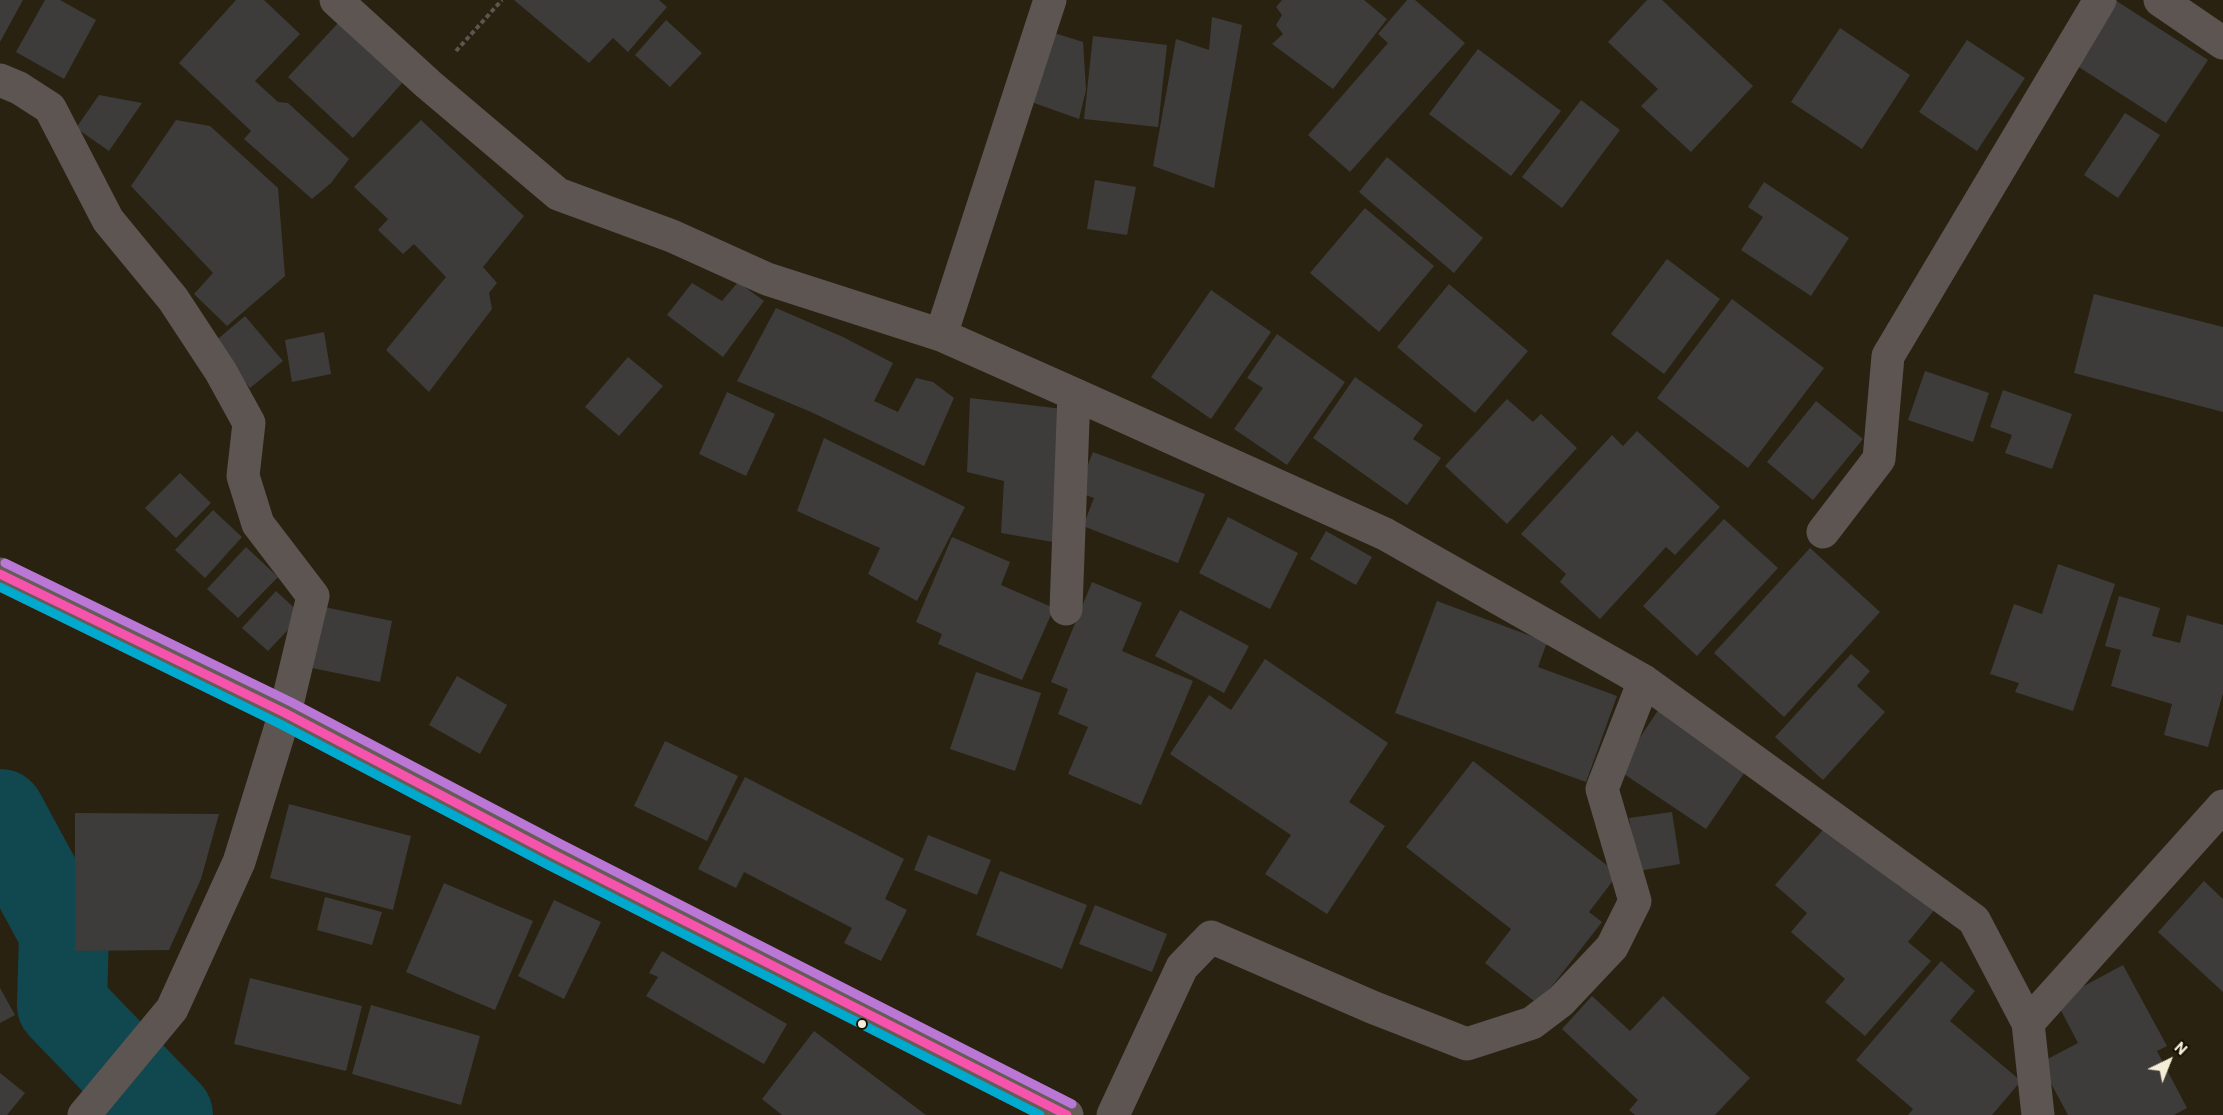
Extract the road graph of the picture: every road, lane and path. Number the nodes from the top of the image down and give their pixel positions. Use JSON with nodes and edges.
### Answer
{"nodes":[{"id":1,"x":336,"y":0,"type":"edge"},
{"id":2,"x":502,"y":0,"type":"edge"},
{"id":3,"x":1050,"y":0,"type":"edge"},
{"id":4,"x":2100,"y":0,"type":"edge"},
{"id":5,"x":2160,"y":0,"type":"edge"},
{"id":6,"x":2223,"y":43,"type":"edge"},
{"id":7,"x":0,"y":80,"type":"edge"},
{"id":8,"x":428,"y":84,"type":"junction"},
{"id":9,"x":941,"y":335,"type":"junction"},
{"id":10,"x":1074,"y":394,"type":"junction"},
{"id":11,"x":1823,"y":532,"type":"dead end"},
{"id":12,"x":0,"y":574,"type":"edge"},
{"id":13,"x":1066,"y":609,"type":"dead end"},
{"id":14,"x":1644,"y":681,"type":"junction"},
{"id":15,"x":285,"y":713,"type":"junction"},
{"id":16,"x":2223,"y":806,"type":"edge"},
{"id":17,"x":2028,"y":1023,"type":"junction"},
{"id":18,"x":84,"y":1115,"type":"edge"},
{"id":19,"x":1067,"y":1115,"type":"edge"},
{"id":20,"x":1113,"y":1115,"type":"edge"},
{"id":21,"x":2038,"y":1115,"type":"edge"}],
"edges":[{"from":1,"to":8,"type":"street"},
{"from":2,"to":8,"type":"path"},
{"from":3,"to":9,"type":"street"},
{"from":4,"to":11,"type":"street"},
{"from":5,"to":6,"type":"street"},
{"from":7,"to":15,"type":"street"},
{"from":8,"to":9,"type":"street"},
{"from":9,"to":10,"type":"street"},
{"from":10,"to":13,"type":"street"},
{"from":10,"to":14,"type":"street"},
{"from":12,"to":15,"type":"main road"},
{"from":14,"to":17,"type":"street"},
{"from":14,"to":20,"type":"street"},
{"from":15,"to":18,"type":"street"},
{"from":15,"to":19,"type":"main road"},
{"from":16,"to":17,"type":"street"},
{"from":17,"to":21,"type":"street"}]}
